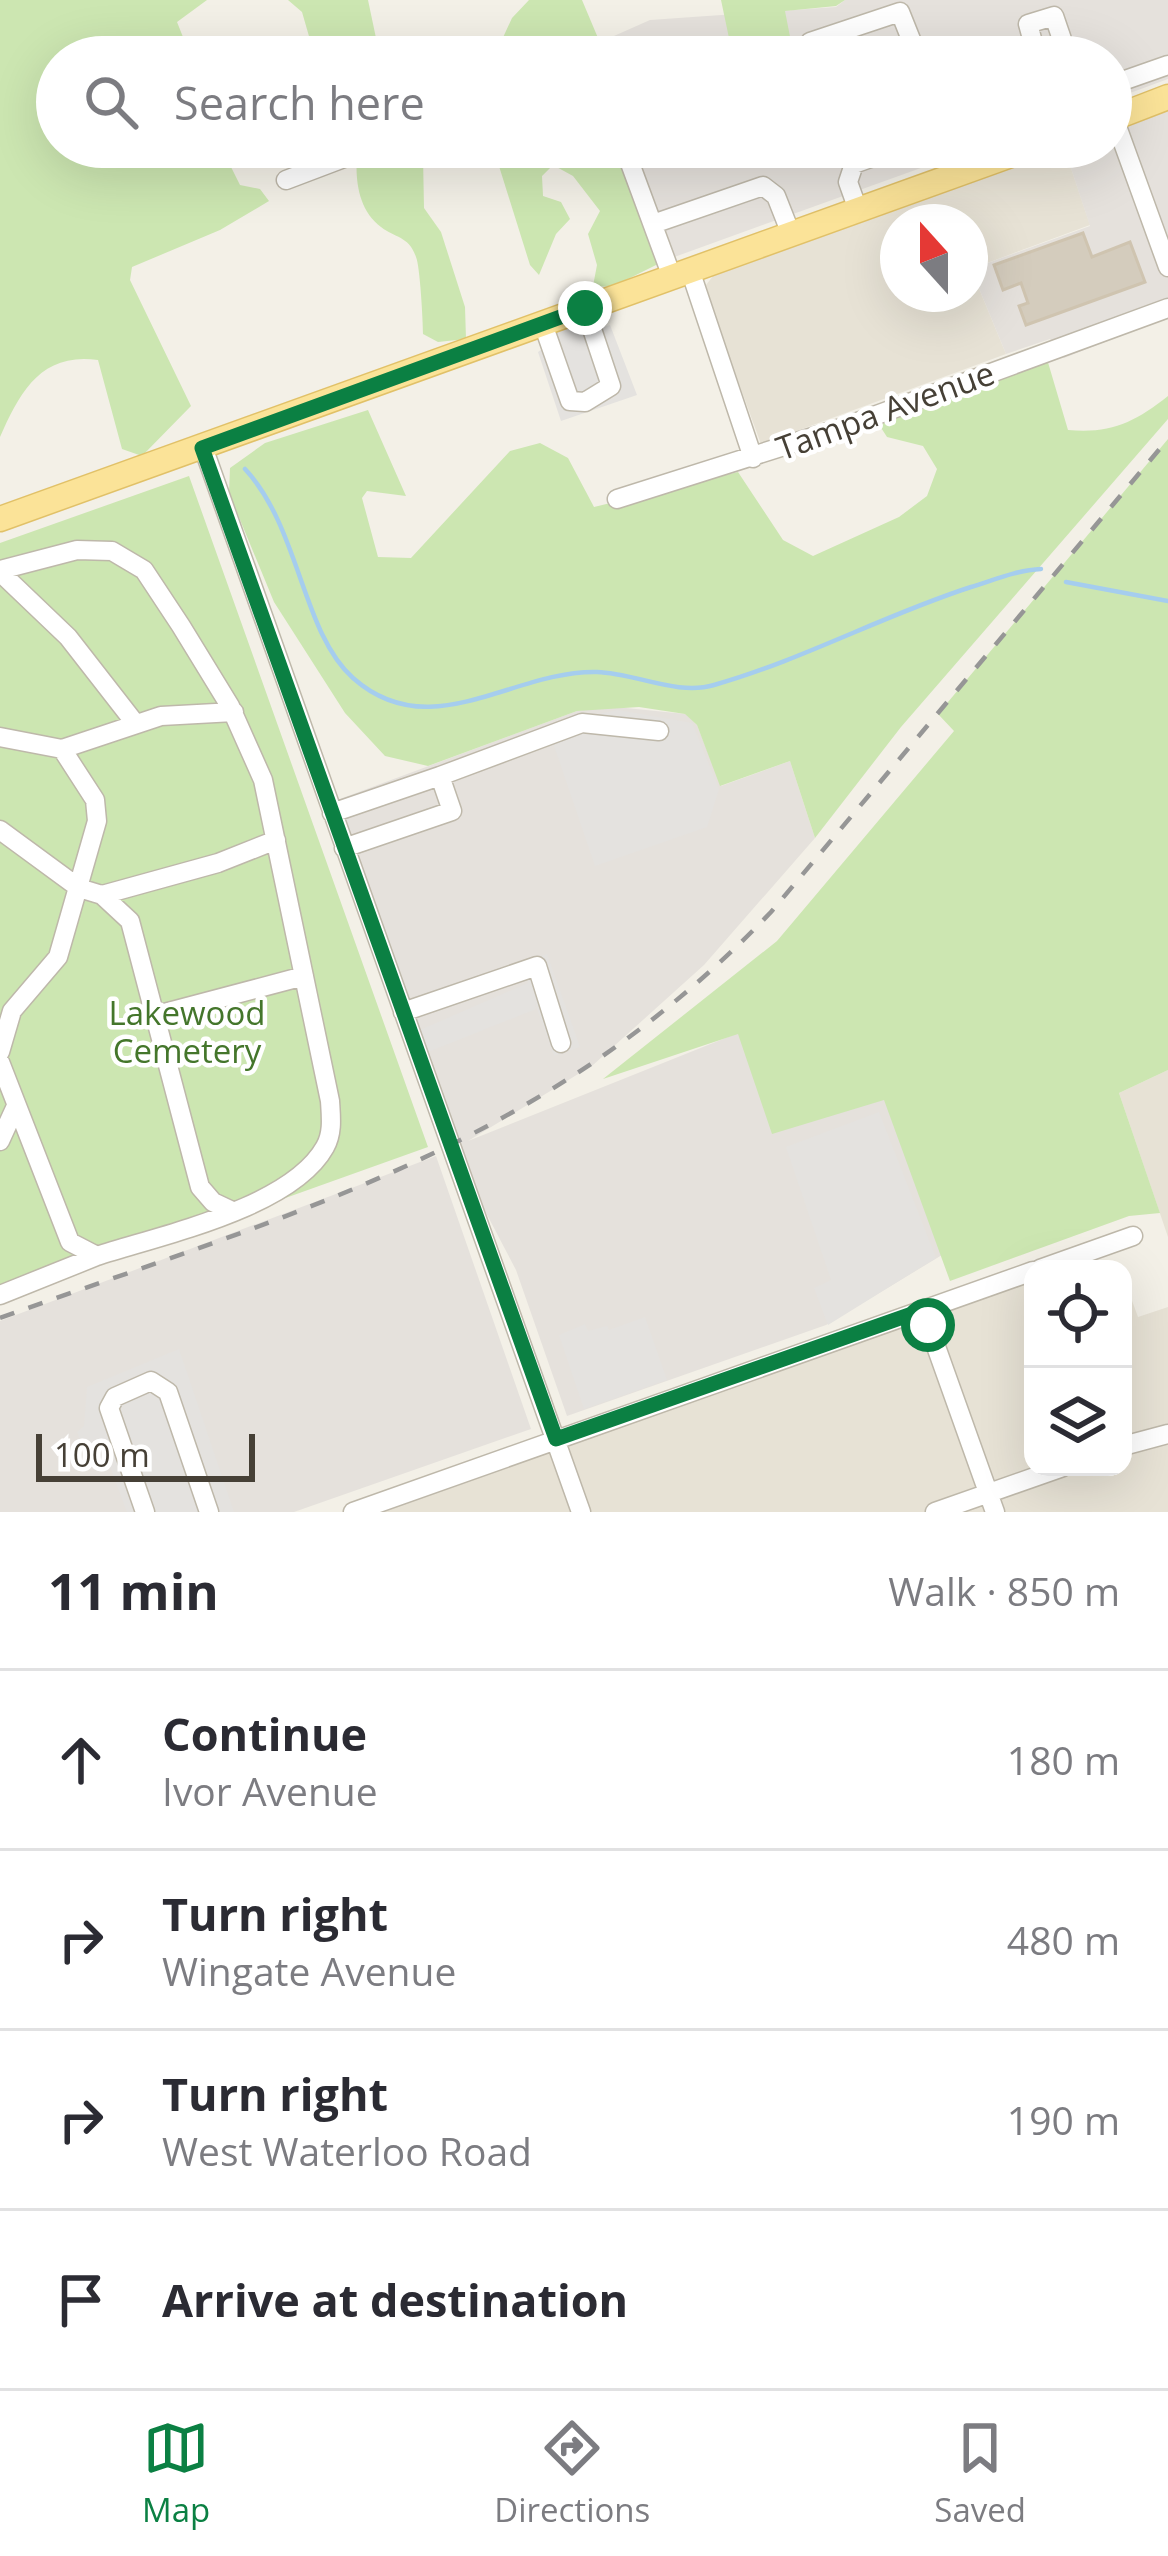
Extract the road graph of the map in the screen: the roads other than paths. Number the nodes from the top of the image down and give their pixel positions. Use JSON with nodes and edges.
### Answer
{"nodes":[{"id":1,"x":900,"y":6,"type":"edge"},
{"id":2,"x":824,"y":36,"type":"edge"},
{"id":3,"x":911,"y":36,"type":"edge"},
{"id":4,"x":1031,"y":36,"type":"edge"},
{"id":5,"x":1061,"y":36,"type":"edge"},
{"id":6,"x":1164,"y":66,"type":"edge"},
{"id":7,"x":1132,"y":77,"type":"edge"},
{"id":8,"x":1168,"y":88,"type":"edge"},
{"id":9,"x":1168,"y":98,"type":"edge"},
{"id":10,"x":1132,"y":111,"type":"edge"},
{"id":11,"x":316,"y":168,"type":"edge"},
{"id":12,"x":632,"y":168,"type":"edge"},
{"id":13,"x":853,"y":168,"type":"edge"},
{"id":14,"x":954,"y":168,"type":"edge"},
{"id":15,"x":975,"y":168,"type":"edge"},
{"id":16,"x":1131,"y":168,"type":"edge"},
{"id":17,"x":956,"y":175,"type":"junction"},
{"id":18,"x":286,"y":179,"type":"dead end"},
{"id":19,"x":858,"y":210,"type":"junction"},
{"id":20,"x":653,"y":224,"type":"junction"},
{"id":21,"x":791,"y":234,"type":"junction"},
{"id":22,"x":1168,"y":267,"type":"edge"},
{"id":23,"x":681,"y":274,"type":"junction"},
{"id":24,"x":585,"y":308,"type":"junction"},
{"id":25,"x":1160,"y":312,"type":"edge"},
{"id":26,"x":543,"y":324,"type":"junction"},
{"id":27,"x":202,"y":448,"type":"junction"},
{"id":28,"x":753,"y":458,"type":"junction"},
{"id":29,"x":617,"y":499,"type":"dead end"},
{"id":30,"x":0,"y":519,"type":"edge"},
{"id":31,"x":0,"y":571,"type":"edge"},
{"id":32,"x":233,"y":712,"type":"junction"},
{"id":33,"x":135,"y":723,"type":"junction"},
{"id":34,"x":659,"y":731,"type":"dead end"},
{"id":35,"x":0,"y":737,"type":"edge"},
{"id":36,"x":62,"y":749,"type":"junction"},
{"id":37,"x":440,"y":776,"type":"junction"},
{"id":38,"x":332,"y":813,"type":"junction"},
{"id":39,"x":0,"y":830,"type":"edge"},
{"id":40,"x":276,"y":841,"type":"junction"},
{"id":41,"x":344,"y":848,"type":"junction"},
{"id":42,"x":80,"y":888,"type":"junction"},
{"id":43,"x":102,"y":895,"type":"junction"},
{"id":44,"x":304,"y":976,"type":"junction"},
{"id":45,"x":403,"y":1012,"type":"junction"},
{"id":46,"x":6,"y":1014,"type":"edge"},
{"id":47,"x":157,"y":1015,"type":"junction"},
{"id":48,"x":561,"y":1043,"type":"dead end"},
{"id":49,"x":0,"y":1052,"type":"edge"},
{"id":50,"x":0,"y":1062,"type":"edge"},
{"id":51,"x":16,"y":1106,"type":"junction"},
{"id":52,"x":0,"y":1141,"type":"edge"},
{"id":53,"x":200,"y":1186,"type":"junction"},
{"id":54,"x":232,"y":1211,"type":"junction"},
{"id":55,"x":185,"y":1227,"type":"junction"},
{"id":56,"x":1133,"y":1236,"type":"dead end"},
{"id":57,"x":70,"y":1242,"type":"junction"},
{"id":58,"x":97,"y":1256,"type":"junction"},
{"id":59,"x":1065,"y":1260,"type":"edge"},
{"id":60,"x":56,"y":1270,"type":"junction"},
{"id":61,"x":1024,"y":1274,"type":"edge"},
{"id":62,"x":0,"y":1294,"type":"edge"},
{"id":63,"x":923,"y":1310,"type":"junction"},
{"id":64,"x":1168,"y":1434,"type":"edge"},
{"id":65,"x":556,"y":1439,"type":"junction"},
{"id":66,"x":1132,"y":1444,"type":"edge"},
{"id":67,"x":1046,"y":1476,"type":"edge"},
{"id":68,"x":992,"y":1503,"type":"edge"},
{"id":69,"x":145,"y":1512,"type":"edge"},
{"id":70,"x":209,"y":1512,"type":"edge"},
{"id":71,"x":353,"y":1512,"type":"edge"},
{"id":72,"x":581,"y":1512,"type":"edge"},
{"id":73,"x":935,"y":1512,"type":"edge"}],
"edges":[{"from":1,"to":2,"type":"street"},
{"from":1,"to":3,"type":"street"},
{"from":4,"to":5,"type":"street"},
{"from":6,"to":7,"type":"street"},
{"from":6,"to":8,"type":"street"},
{"from":9,"to":10,"type":"main road"},
{"from":11,"to":18,"type":"street"},
{"from":12,"to":20,"type":"street"},
{"from":13,"to":19,"type":"street"},
{"from":14,"to":17,"type":"street"},
{"from":15,"to":17,"type":"main road"},
{"from":16,"to":22,"type":"street"},
{"from":17,"to":19,"type":"main road"},
{"from":19,"to":21,"type":"main road"},
{"from":20,"to":21,"type":"street"},
{"from":20,"to":23,"type":"street"},
{"from":21,"to":23,"type":"main road"},
{"from":23,"to":24,"type":"main road"},
{"from":23,"to":28,"type":"street"},
{"from":24,"to":26,"type":"main road"},
{"from":24,"to":26,"type":"street"},
{"from":25,"to":28,"type":"street","name":"Tampa Avenue"},
{"from":26,"to":27,"type":"main road"},
{"from":27,"to":30,"type":"main road"},
{"from":27,"to":38,"type":"street"},
{"from":28,"to":29,"type":"street","name":"Tampa Avenue"},
{"from":31,"to":32,"type":"street"},
{"from":31,"to":33,"type":"street"},
{"from":32,"to":33,"type":"street"},
{"from":32,"to":40,"type":"street"},
{"from":33,"to":36,"type":"street"},
{"from":34,"to":37,"type":"street"},
{"from":35,"to":36,"type":"street"},
{"from":36,"to":42,"type":"street"},
{"from":37,"to":38,"type":"street"},
{"from":37,"to":41,"type":"street"},
{"from":38,"to":41,"type":"street"},
{"from":39,"to":42,"type":"street"},
{"from":40,"to":43,"type":"street"},
{"from":40,"to":44,"type":"street"},
{"from":41,"to":45,"type":"street"},
{"from":42,"to":43,"type":"street"},
{"from":42,"to":46,"type":"street"},
{"from":43,"to":47,"type":"street"},
{"from":44,"to":47,"type":"street"},
{"from":44,"to":54,"type":"street"},
{"from":45,"to":48,"type":"street"},
{"from":45,"to":65,"type":"street"},
{"from":46,"to":49,"type":"street"},
{"from":47,"to":53,"type":"street"},
{"from":50,"to":51,"type":"street"},
{"from":51,"to":52,"type":"street"},
{"from":51,"to":57,"type":"street"},
{"from":53,"to":54,"type":"street"},
{"from":53,"to":55,"type":"street"},
{"from":54,"to":55,"type":"street"},
{"from":55,"to":58,"type":"street"},
{"from":56,"to":59,"type":"street"},
{"from":57,"to":58,"type":"street"},
{"from":57,"to":60,"type":"street"},
{"from":58,"to":60,"type":"street"},
{"from":60,"to":62,"type":"street"},
{"from":61,"to":63,"type":"street"},
{"from":63,"to":65,"type":"street"},
{"from":63,"to":68,"type":"street"},
{"from":64,"to":66,"type":"street"},
{"from":65,"to":71,"type":"street"},
{"from":65,"to":72,"type":"street"},
{"from":67,"to":68,"type":"street"},
{"from":68,"to":73,"type":"street"},
{"from":69,"to":70,"type":"street"}]}
